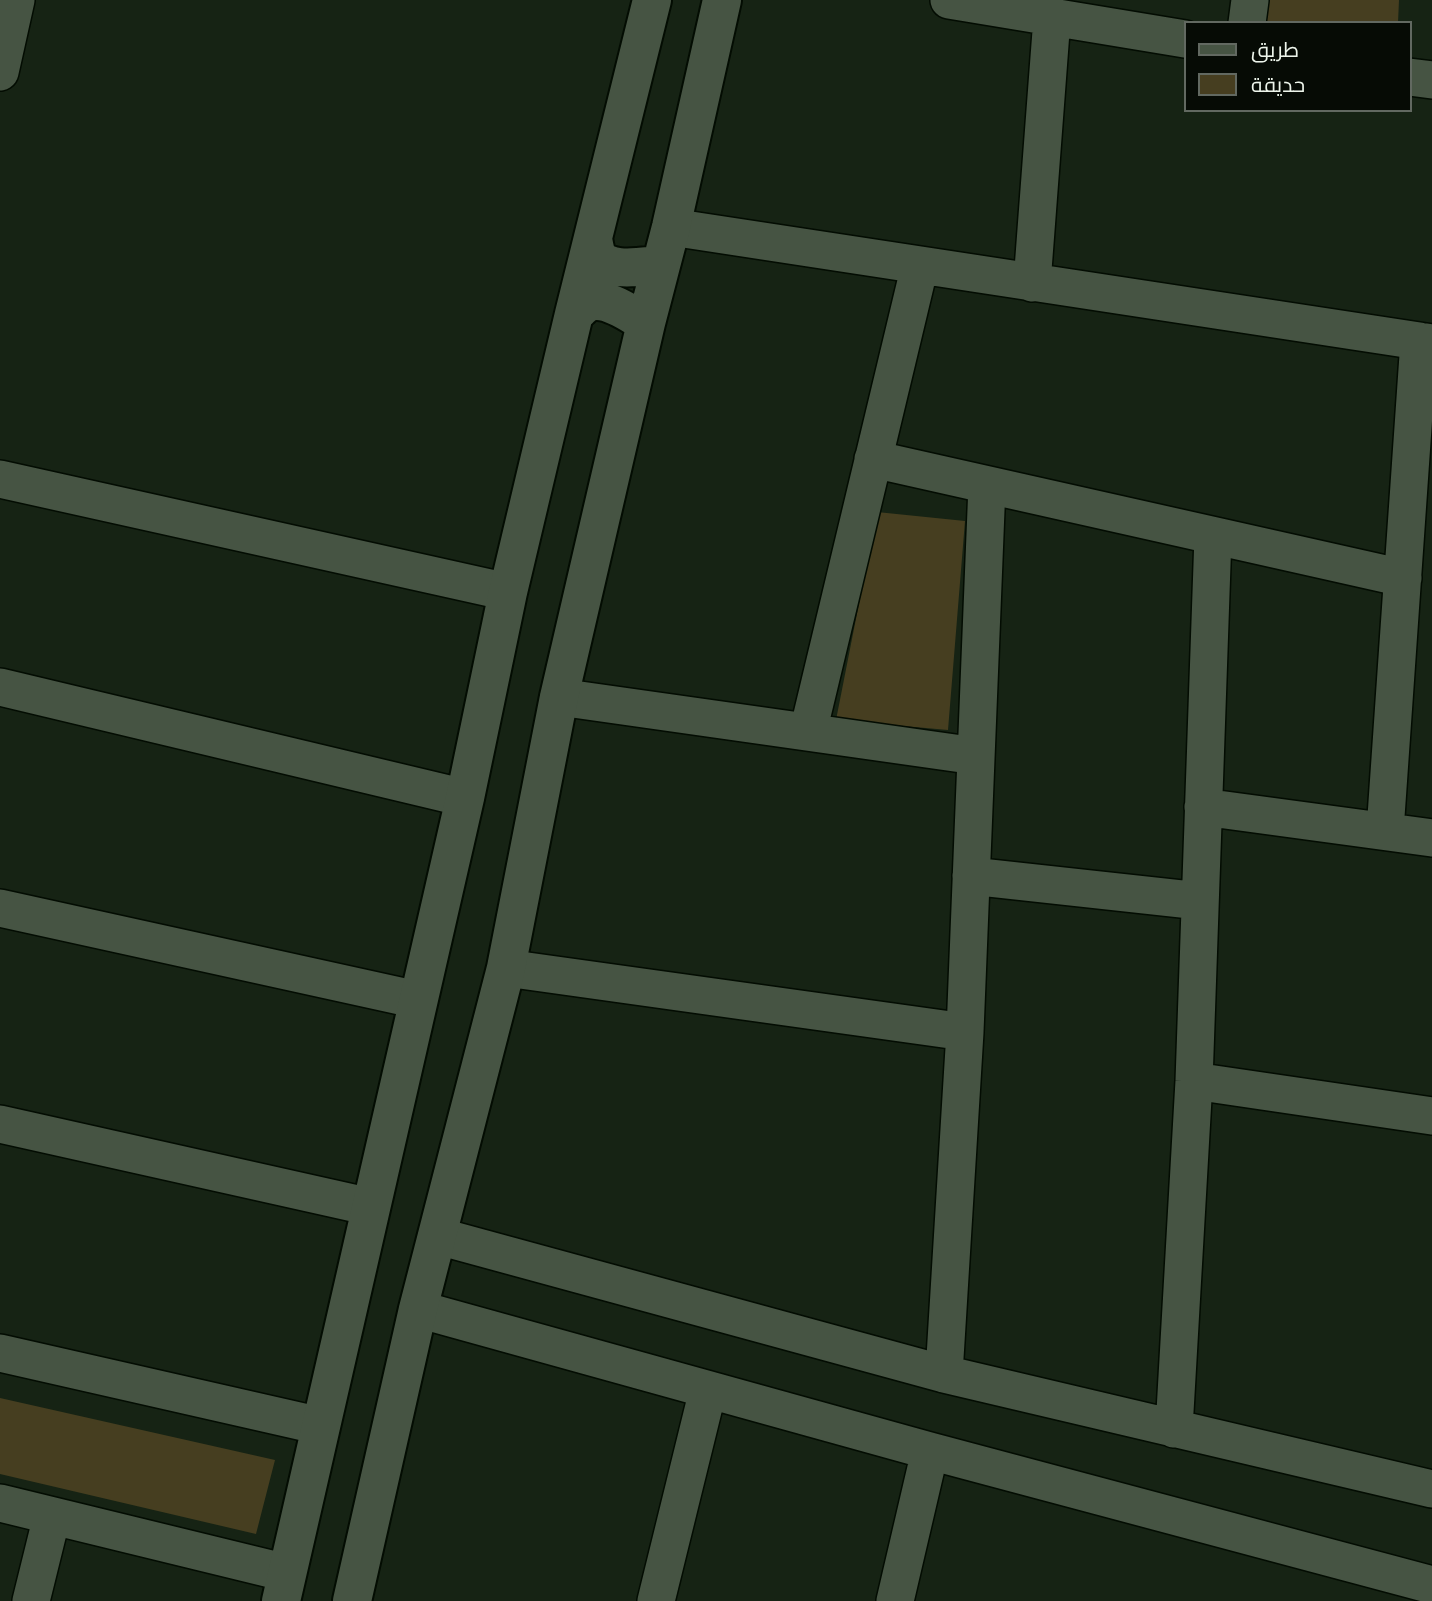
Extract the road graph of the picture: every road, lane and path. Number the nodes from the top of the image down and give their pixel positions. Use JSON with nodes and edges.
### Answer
{"nodes":[{"id":1,"x":16,"y":0,"type":"edge"},
{"id":2,"x":652,"y":0,"type":"edge"},
{"id":3,"x":722,"y":0,"type":"edge"},
{"id":4,"x":949,"y":0,"type":"edge"},
{"id":5,"x":1250,"y":0,"type":"edge"},
{"id":6,"x":1052,"y":18,"type":"junction"},
{"id":7,"x":1247,"y":21,"type":"edge"},
{"id":8,"x":1184,"y":39,"type":"edge"},
{"id":9,"x":0,"y":72,"type":"edge"},
{"id":10,"x":1411,"y":76,"type":"edge"},
{"id":11,"x":1432,"y":80,"type":"edge"},
{"id":12,"x":671,"y":227,"type":"junction"},
{"id":13,"x":593,"y":239,"type":"junction"},
{"id":14,"x":660,"y":265,"type":"junction"},
{"id":15,"x":920,"y":265,"type":"junction"},
{"id":16,"x":1032,"y":282,"type":"junction"},
{"id":17,"x":574,"y":314,"type":"junction"},
{"id":18,"x":646,"y":323,"type":"junction"},
{"id":19,"x":1425,"y":342,"type":"edge"},
{"id":20,"x":873,"y":459,"type":"junction"},
{"id":21,"x":0,"y":479,"type":"edge"},
{"id":22,"x":987,"y":485,"type":"junction"},
{"id":23,"x":1213,"y":536,"type":"junction"},
{"id":24,"x":1403,"y":578,"type":"junction"},
{"id":25,"x":508,"y":592,"type":"junction"},
{"id":26,"x":0,"y":687,"type":"edge"},
{"id":27,"x":559,"y":697,"type":"junction"},
{"id":28,"x":808,"y":732,"type":"junction"},
{"id":29,"x":976,"y":756,"type":"junction"},
{"id":30,"x":464,"y":798,"type":"junction"},
{"id":31,"x":1203,"y":807,"type":"junction"},
{"id":32,"x":1385,"y":831,"type":"junction"},
{"id":33,"x":1432,"y":838,"type":"edge"},
{"id":34,"x":971,"y":876,"type":"junction"},
{"id":35,"x":1200,"y":901,"type":"junction"},
{"id":36,"x":0,"y":908,"type":"edge"},
{"id":37,"x":506,"y":968,"type":"junction"},
{"id":38,"x":418,"y":1000,"type":"junction"},
{"id":39,"x":965,"y":1032,"type":"junction"},
{"id":40,"x":1194,"y":1081,"type":"junction"},
{"id":41,"x":1432,"y":1116,"type":"edge"},
{"id":42,"x":0,"y":1124,"type":"edge"},
{"id":43,"x":371,"y":1207,"type":"junction"},
{"id":44,"x":438,"y":1236,"type":"junction"},
{"id":45,"x":418,"y":1309,"type":"junction"},
{"id":46,"x":0,"y":1353,"type":"edge"},
{"id":47,"x":944,"y":1374,"type":"junction"},
{"id":48,"x":708,"y":1390,"type":"junction"},
{"id":49,"x":321,"y":1426,"type":"junction"},
{"id":50,"x":1174,"y":1429,"type":"junction"},
{"id":51,"x":930,"y":1451,"type":"junction"},
{"id":52,"x":1432,"y":1489,"type":"edge"},
{"id":53,"x":0,"y":1503,"type":"edge"},
{"id":54,"x":52,"y":1516,"type":"junction"},
{"id":55,"x":1432,"y":1585,"type":"edge"},
{"id":56,"x":284,"y":1587,"type":"edge"},
{"id":57,"x":31,"y":1601,"type":"edge"},
{"id":58,"x":352,"y":1601,"type":"edge"},
{"id":59,"x":656,"y":1601,"type":"edge"},
{"id":60,"x":895,"y":1601,"type":"edge"}],
"edges":[{"from":1,"to":9,"type":"street"},
{"from":2,"to":13,"type":"street"},
{"from":3,"to":12,"type":"street"},
{"from":4,"to":6,"type":"street"},
{"from":5,"to":7,"type":"street"},
{"from":6,"to":8,"type":"street"},
{"from":6,"to":16,"type":"street"},
{"from":10,"to":11,"type":"street"},
{"from":12,"to":14,"type":"street"},
{"from":12,"to":15,"type":"street"},
{"from":13,"to":14,"type":"street"},
{"from":13,"to":17,"type":"street"},
{"from":14,"to":18,"type":"street"},
{"from":15,"to":16,"type":"street"},
{"from":15,"to":20,"type":"street"},
{"from":16,"to":19,"type":"street"},
{"from":17,"to":18,"type":"street"},
{"from":17,"to":25,"type":"street"},
{"from":18,"to":27,"type":"street"},
{"from":19,"to":24,"type":"street"},
{"from":20,"to":22,"type":"street"},
{"from":20,"to":28,"type":"street"},
{"from":21,"to":25,"type":"street"},
{"from":22,"to":23,"type":"street"},
{"from":22,"to":29,"type":"street"},
{"from":23,"to":24,"type":"street"},
{"from":23,"to":31,"type":"street"},
{"from":24,"to":32,"type":"street"},
{"from":25,"to":30,"type":"street"},
{"from":26,"to":30,"type":"street"},
{"from":27,"to":28,"type":"street"},
{"from":27,"to":37,"type":"street"},
{"from":28,"to":29,"type":"street"},
{"from":29,"to":34,"type":"street"},
{"from":30,"to":38,"type":"street"},
{"from":31,"to":32,"type":"street"},
{"from":31,"to":35,"type":"street"},
{"from":32,"to":33,"type":"street"},
{"from":34,"to":35,"type":"street"},
{"from":34,"to":39,"type":"street"},
{"from":35,"to":40,"type":"street"},
{"from":36,"to":38,"type":"street"},
{"from":37,"to":39,"type":"street"},
{"from":37,"to":44,"type":"street"},
{"from":38,"to":43,"type":"street"},
{"from":39,"to":47,"type":"street"},
{"from":40,"to":41,"type":"street"},
{"from":40,"to":50,"type":"street"},
{"from":42,"to":43,"type":"street"},
{"from":43,"to":49,"type":"street"},
{"from":44,"to":45,"type":"street"},
{"from":44,"to":47,"type":"street"},
{"from":45,"to":48,"type":"street"},
{"from":45,"to":58,"type":"street"},
{"from":46,"to":49,"type":"street"},
{"from":47,"to":50,"type":"street"},
{"from":48,"to":51,"type":"street"},
{"from":48,"to":59,"type":"street"},
{"from":49,"to":56,"type":"street"},
{"from":50,"to":52,"type":"street"},
{"from":51,"to":55,"type":"street"},
{"from":51,"to":60,"type":"street"},
{"from":53,"to":54,"type":"street"},
{"from":54,"to":56,"type":"street"},
{"from":54,"to":57,"type":"street"}]}
